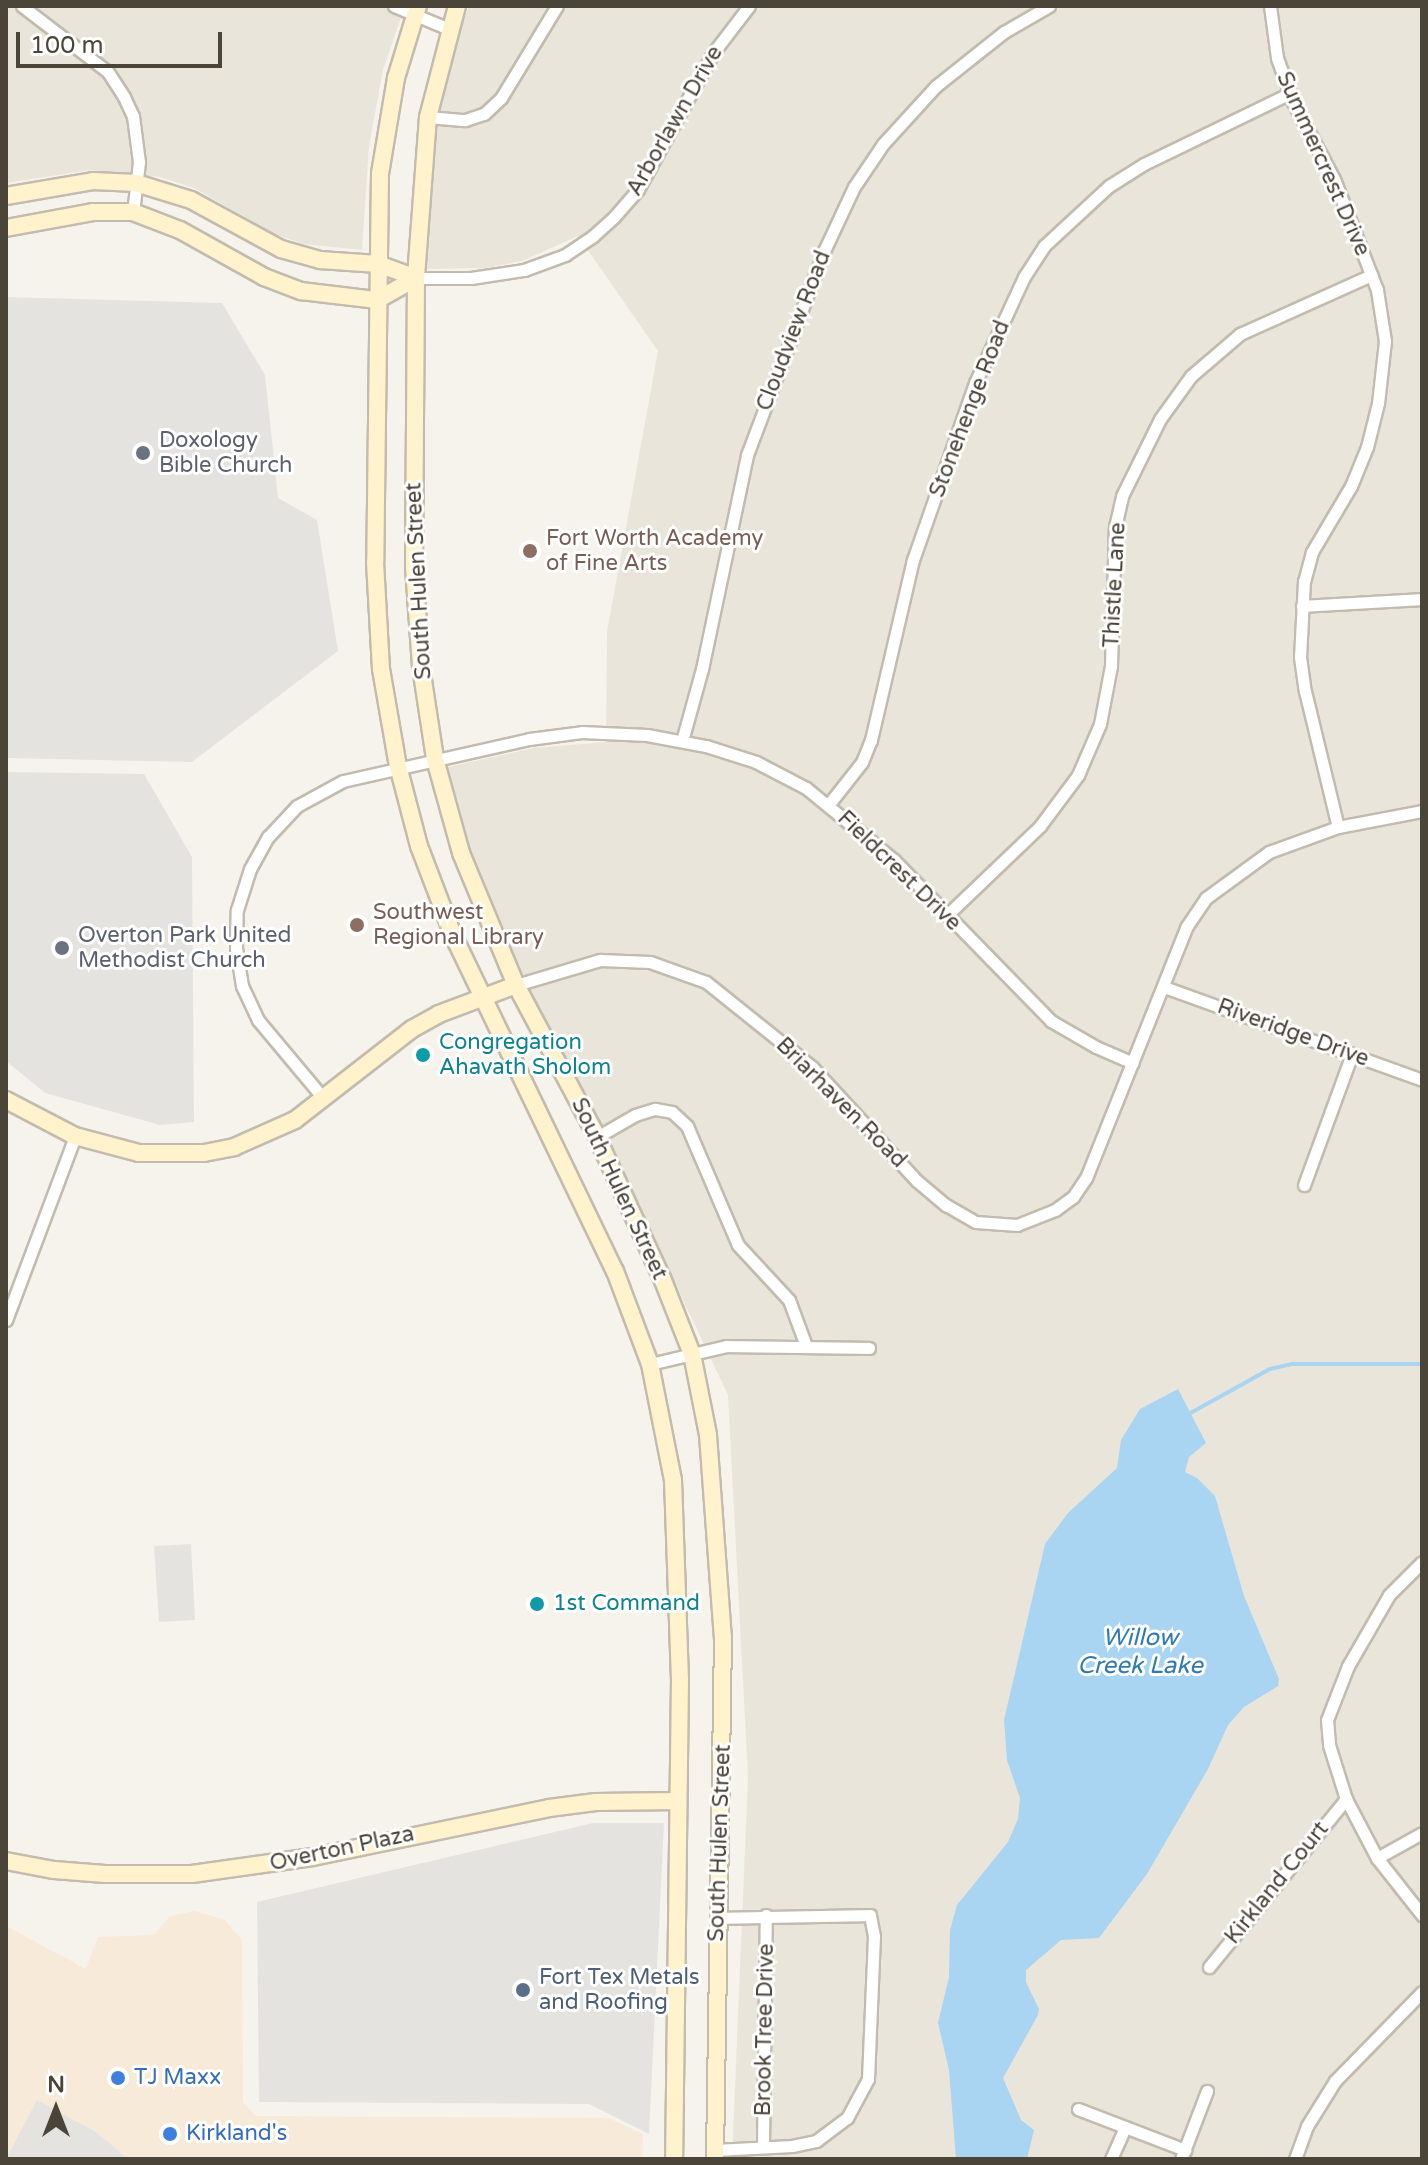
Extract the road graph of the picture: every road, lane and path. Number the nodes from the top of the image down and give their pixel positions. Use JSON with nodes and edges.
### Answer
{"nodes":[{"id":1,"x":22,"y":6,"type":"edge"},
{"id":2,"x":394,"y":6,"type":"edge"},
{"id":3,"x":457,"y":6,"type":"edge"},
{"id":4,"x":557,"y":6,"type":"edge"},
{"id":5,"x":749,"y":6,"type":"edge"},
{"id":6,"x":1049,"y":6,"type":"edge"},
{"id":7,"x":1270,"y":6,"type":"edge"},
{"id":8,"x":416,"y":10,"type":"edge"},
{"id":9,"x":449,"y":29,"type":"junction"},
{"id":10,"x":1290,"y":93,"type":"junction"},
{"id":11,"x":428,"y":117,"type":"junction"},
{"id":12,"x":136,"y":183,"type":"junction"},
{"id":13,"x":6,"y":196,"type":"edge"},
{"id":14,"x":133,"y":212,"type":"junction"},
{"id":15,"x":6,"y":228,"type":"edge"},
{"id":16,"x":378,"y":264,"type":"junction"},
{"id":17,"x":1371,"y":275,"type":"junction"},
{"id":18,"x":416,"y":278,"type":"junction"},
{"id":19,"x":377,"y":300,"type":"junction"},
{"id":20,"x":1422,"y":599,"type":"edge"},
{"id":21,"x":1302,"y":606,"type":"junction"},
{"id":22,"x":682,"y":741,"type":"junction"},
{"id":23,"x":435,"y":759,"type":"junction"},
{"id":24,"x":398,"y":766,"type":"junction"},
{"id":25,"x":829,"y":804,"type":"junction"},
{"id":26,"x":1422,"y":811,"type":"edge"},
{"id":27,"x":1338,"y":827,"type":"junction"},
{"id":28,"x":947,"y":915,"type":"junction"},
{"id":29,"x":516,"y":985,"type":"junction"},
{"id":30,"x":1164,"y":987,"type":"junction"},
{"id":31,"x":484,"y":998,"type":"junction"},
{"id":32,"x":1352,"y":1054,"type":"junction"},
{"id":33,"x":1133,"y":1063,"type":"junction"},
{"id":34,"x":1422,"y":1080,"type":"edge"},
{"id":35,"x":324,"y":1099,"type":"junction"},
{"id":36,"x":6,"y":1100,"type":"edge"},
{"id":37,"x":75,"y":1136,"type":"junction"},
{"id":38,"x":597,"y":1137,"type":"junction"},
{"id":39,"x":1304,"y":1185,"type":"dead end"},
{"id":40,"x":6,"y":1320,"type":"edge"},
{"id":41,"x":806,"y":1346,"type":"junction"},
{"id":42,"x":869,"y":1348,"type":"dead end"},
{"id":43,"x":692,"y":1354,"type":"junction"},
{"id":44,"x":650,"y":1364,"type":"junction"},
{"id":45,"x":1422,"y":1562,"type":"edge"},
{"id":46,"x":1346,"y":1799,"type":"junction"},
{"id":47,"x":678,"y":1801,"type":"junction"},
{"id":48,"x":1422,"y":1833,"type":"edge"},
{"id":49,"x":1377,"y":1858,"type":"junction"},
{"id":50,"x":6,"y":1861,"type":"edge"},
{"id":51,"x":766,"y":1915,"type":"junction"},
{"id":52,"x":1422,"y":1915,"type":"edge"},
{"id":53,"x":717,"y":1918,"type":"junction"},
{"id":54,"x":1209,"y":1967,"type":"dead end"},
{"id":55,"x":1422,"y":1992,"type":"edge"},
{"id":56,"x":1207,"y":2091,"type":"dead end"},
{"id":57,"x":1078,"y":2109,"type":"dead end"},
{"id":58,"x":1125,"y":2127,"type":"junction"},
{"id":59,"x":763,"y":2146,"type":"junction"},
{"id":60,"x":715,"y":2154,"type":"edge"},
{"id":61,"x":1183,"y":2155,"type":"edge"},
{"id":62,"x":674,"y":2159,"type":"edge"},
{"id":63,"x":1111,"y":2159,"type":"edge"},
{"id":64,"x":1295,"y":2159,"type":"edge"}],
"edges":[{"from":1,"to":12,"type":"street"},
{"from":2,"to":8,"type":"street"},
{"from":3,"to":9,"type":"main road","name":"South Hulen Street"},
{"from":4,"to":11,"type":"street"},
{"from":5,"to":18,"type":"street","name":"Arborlawn Drive"},
{"from":6,"to":22,"type":"street","name":"Cloudview Road"},
{"from":7,"to":10,"type":"street","name":"Summercrest Drive"},
{"from":8,"to":9,"type":"street"},
{"from":8,"to":16,"type":"main road","name":"South Hulen Street"},
{"from":9,"to":11,"type":"main road","name":"South Hulen Street"},
{"from":10,"to":17,"type":"street","name":"Summercrest Drive"},
{"from":10,"to":25,"type":"street","name":"Stonehenge Road"},
{"from":11,"to":18,"type":"main road","name":"South Hulen Street"},
{"from":12,"to":13,"type":"main road","name":"Arborlawn Drive"},
{"from":12,"to":14,"type":"street"},
{"from":12,"to":16,"type":"main road","name":"Arborlawn Drive"},
{"from":14,"to":15,"type":"main road"},
{"from":14,"to":19,"type":"main road"},
{"from":16,"to":18,"type":"main road","name":"Arborlawn Drive"},
{"from":16,"to":19,"type":"main road","name":"South Hulen Street"},
{"from":17,"to":21,"type":"street","name":"Summercrest Drive"},
{"from":17,"to":28,"type":"street","name":"Thistle Lane"},
{"from":18,"to":19,"type":"main road","name":"Arborlawn Drive"},
{"from":18,"to":23,"type":"main road","name":"South Hulen Street"},
{"from":19,"to":24,"type":"main road","name":"South Hulen Street"},
{"from":20,"to":21,"type":"street"},
{"from":21,"to":27,"type":"street","name":"Summercrest Drive"},
{"from":22,"to":23,"type":"street","name":"Fieldcrest Drive"},
{"from":22,"to":25,"type":"street","name":"Fieldcrest Drive"},
{"from":23,"to":24,"type":"street","name":"Fieldcrest Drive"},
{"from":23,"to":29,"type":"main road","name":"South Hulen Street"},
{"from":24,"to":31,"type":"main road","name":"South Hulen Street"},
{"from":24,"to":35,"type":"street","name":"Fieldcrest Drive"},
{"from":25,"to":28,"type":"street","name":"Fieldcrest Drive"},
{"from":26,"to":27,"type":"street","name":"Briarhaven Road"},
{"from":27,"to":30,"type":"street","name":"Briarhaven Road"},
{"from":28,"to":33,"type":"street","name":"Fieldcrest Drive"},
{"from":29,"to":31,"type":"main road","name":"Briarhaven Road"},
{"from":29,"to":33,"type":"street","name":"Briarhaven Road"},
{"from":29,"to":38,"type":"main road","name":"South Hulen Street"},
{"from":30,"to":32,"type":"street","name":"Riveridge Drive"},
{"from":30,"to":33,"type":"street","name":"Briarhaven Road"},
{"from":31,"to":35,"type":"main road","name":"Briarhaven Road"},
{"from":31,"to":44,"type":"main road","name":"South Hulen Street"},
{"from":32,"to":34,"type":"street","name":"Riveridge Drive"},
{"from":32,"to":39,"type":"street"},
{"from":35,"to":37,"type":"main road","name":"Briarhaven Road"},
{"from":36,"to":37,"type":"main road","name":"Briarhaven Road"},
{"from":37,"to":40,"type":"street"},
{"from":38,"to":41,"type":"street"},
{"from":38,"to":43,"type":"main road","name":"South Hulen Street"},
{"from":41,"to":42,"type":"street"},
{"from":41,"to":43,"type":"street"},
{"from":43,"to":44,"type":"street"},
{"from":43,"to":53,"type":"main road","name":"South Hulen Street"},
{"from":44,"to":47,"type":"main road","name":"South Hulen Street"},
{"from":45,"to":46,"type":"street"},
{"from":46,"to":49,"type":"street"},
{"from":46,"to":54,"type":"street","name":"Kirkland Court"},
{"from":47,"to":50,"type":"main road","name":"Overton Plaza"},
{"from":47,"to":62,"type":"main road","name":"South Hulen Street"},
{"from":48,"to":49,"type":"street"},
{"from":49,"to":52,"type":"street"},
{"from":51,"to":53,"type":"street"},
{"from":51,"to":59,"type":"street","name":"Brook Tree Drive"},
{"from":51,"to":59,"type":"street"},
{"from":53,"to":60,"type":"main road","name":"South Hulen Street"},
{"from":55,"to":64,"type":"street"},
{"from":56,"to":61,"type":"street"},
{"from":57,"to":58,"type":"street"},
{"from":58,"to":61,"type":"street"},
{"from":58,"to":63,"type":"street"},
{"from":59,"to":60,"type":"street"}]}
